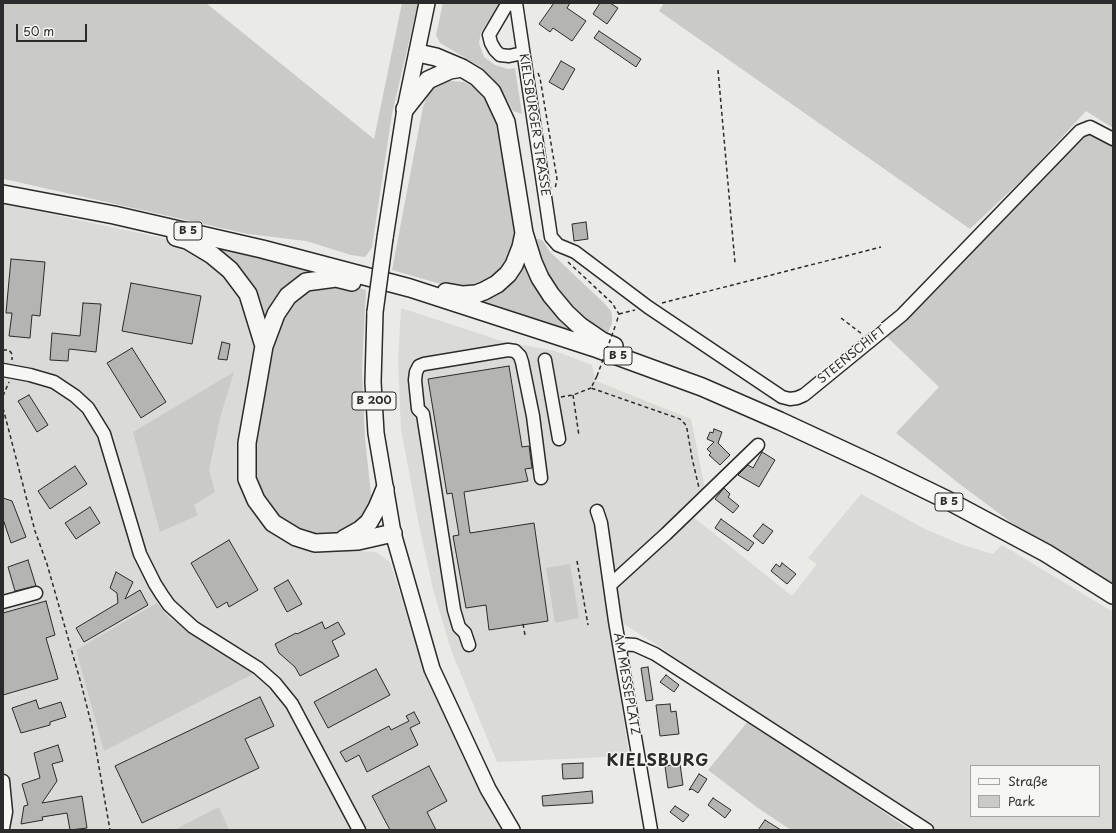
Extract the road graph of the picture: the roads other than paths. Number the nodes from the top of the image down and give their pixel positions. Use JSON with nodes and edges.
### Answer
{"nodes":[{"id":1,"x":427,"y":3,"type":"edge"},
{"id":2,"x":515,"y":3,"type":"edge"},
{"id":3,"x":418,"y":53,"type":"junction"},
{"id":4,"x":523,"y":53,"type":"junction"},
{"id":5,"x":462,"y":68,"type":"junction"},
{"id":6,"x":405,"y":109,"type":"junction"},
{"id":7,"x":1113,"y":139,"type":"edge"},
{"id":8,"x":3,"y":194,"type":"edge"},
{"id":9,"x":114,"y":215,"type":"junction"},
{"id":10,"x":524,"y":233,"type":"junction"},
{"id":11,"x":558,"y":245,"type":"joint"},
{"id":12,"x":393,"y":283,"type":"junction"},
{"id":13,"x":410,"y":288,"type":"junction"},
{"id":14,"x":264,"y":346,"type":"junction"},
{"id":15,"x":545,"y":360,"type":"dead end"},
{"id":16,"x":7,"y":371,"type":"edge"},
{"id":17,"x":702,"y":387,"type":"junction"},
{"id":18,"x":554,"y":412,"type":"junction"},
{"id":19,"x":533,"y":416,"type":"junction"},
{"id":20,"x":559,"y":439,"type":"dead end"},
{"id":21,"x":758,"y":445,"type":"dead end"},
{"id":22,"x":541,"y":478,"type":"dead end"},
{"id":23,"x":385,"y":489,"type":"junction"},
{"id":24,"x":597,"y":511,"type":"dead end"},
{"id":25,"x":393,"y":533,"type":"junction"},
{"id":26,"x":339,"y":542,"type":"junction"},
{"id":27,"x":610,"y":585,"type":"junction"},
{"id":28,"x":36,"y":593,"type":"dead end"},
{"id":29,"x":1113,"y":595,"type":"edge"},
{"id":30,"x":3,"y":602,"type":"edge"},
{"id":31,"x":620,"y":644,"type":"junction"},
{"id":32,"x":469,"y":645,"type":"dead end"},
{"id":33,"x":3,"y":781,"type":"edge"},
{"id":34,"x":3,"y":828,"type":"edge"},
{"id":35,"x":359,"y":830,"type":"edge"},
{"id":36,"x":512,"y":830,"type":"edge"},
{"id":37,"x":651,"y":830,"type":"edge"},
{"id":38,"x":927,"y":830,"type":"edge"}],
"edges":[{"from":1,"to":3,"type":"main road","number":"B 200"},
{"from":2,"to":4,"type":"street","name":"KIELSBURGER STRASSE"},
{"from":2,"to":4,"type":"street"},
{"from":3,"to":5,"type":"highway"},
{"from":3,"to":6,"type":"main road","number":"B 200"},
{"from":4,"to":11,"type":"street","name":"KIELSBURGER STRASSE"},
{"from":5,"to":6,"type":"highway"},
{"from":5,"to":10,"type":"highway"},
{"from":6,"to":23,"type":"main road","number":"B 200","bridge":true},
{"from":7,"to":11,"type":"street","name":"STEENSCHIFT"},
{"from":8,"to":9,"type":"highway","number":"B 5"},
{"from":9,"to":12,"type":"highway","number":"B 5"},
{"from":9,"to":14,"type":"highway"},
{"from":10,"to":12,"type":"highway"},
{"from":10,"to":17,"type":"highway"},
{"from":12,"to":13,"type":"highway","number":"B 5"},
{"from":13,"to":14,"type":"highway"},
{"from":13,"to":17,"type":"highway","number":"B 5"},
{"from":14,"to":26,"type":"highway"},
{"from":15,"to":18,"type":"street"},
{"from":16,"to":35,"type":"street"},
{"from":17,"to":29,"type":"highway","number":"B 5"},
{"from":18,"to":19,"type":"street"},
{"from":18,"to":20,"type":"street"},
{"from":19,"to":22,"type":"street"},
{"from":19,"to":32,"type":"street"},
{"from":21,"to":27,"type":"street"},
{"from":23,"to":25,"type":"main road","number":"B 200"},
{"from":23,"to":26,"type":"highway"},
{"from":24,"to":27,"type":"street","name":"AM MESSEPLATZ"},
{"from":25,"to":26,"type":"highway"},
{"from":25,"to":36,"type":"main road"},
{"from":27,"to":31,"type":"street","name":"AM MESSEPLATZ"},
{"from":28,"to":30,"type":"street"},
{"from":31,"to":37,"type":"street","name":"AM MESSEPLATZ"},
{"from":31,"to":38,"type":"street"},
{"from":33,"to":34,"type":"street"}]}
